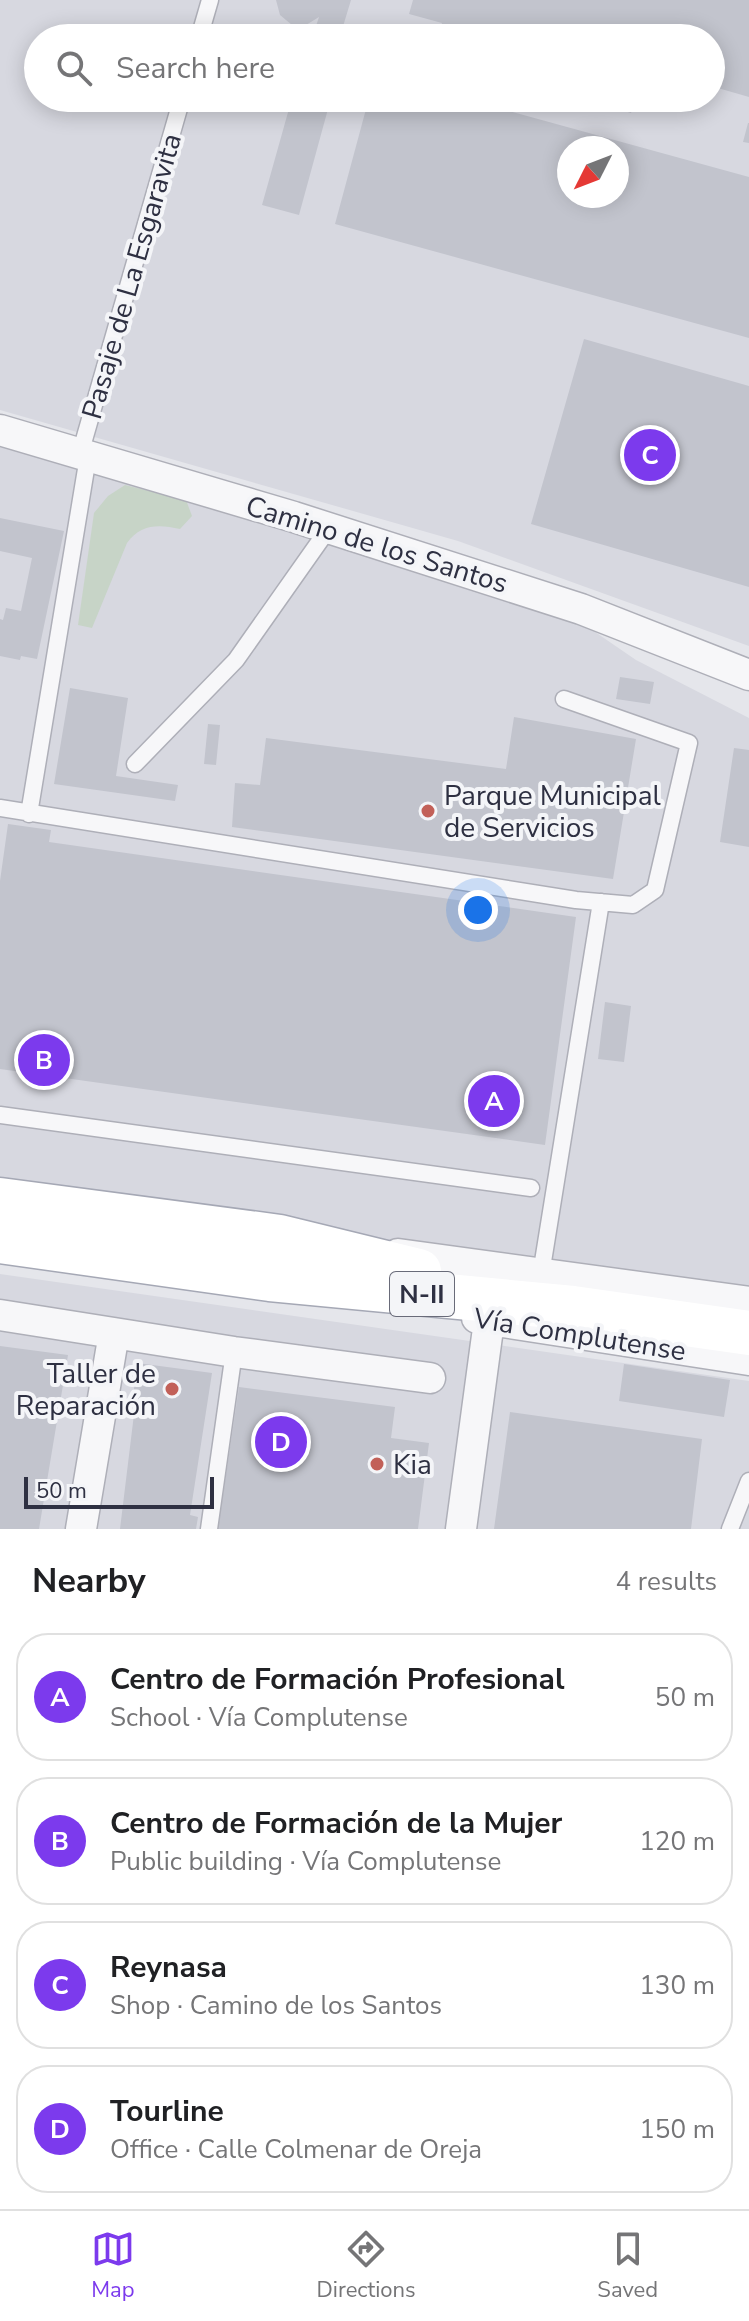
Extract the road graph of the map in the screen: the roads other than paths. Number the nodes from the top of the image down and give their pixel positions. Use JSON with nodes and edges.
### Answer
{"nodes":[{"id":1,"x":210,"y":0,"type":"edge"},
{"id":2,"x":203,"y":24,"type":"edge"},
{"id":3,"x":178,"y":112,"type":"edge"},
{"id":4,"x":0,"y":430,"type":"edge"},
{"id":5,"x":84,"y":456,"type":"junction"},
{"id":6,"x":329,"y":528,"type":"junction"},
{"id":7,"x":749,"y":675,"type":"edge"},
{"id":8,"x":564,"y":699,"type":"dead end"},
{"id":9,"x":135,"y":764,"type":"dead end"},
{"id":10,"x":0,"y":808,"type":"edge"},
{"id":11,"x":29,"y":814,"type":"junction"},
{"id":12,"x":601,"y":902,"type":"junction"},
{"id":13,"x":0,"y":1115,"type":"edge"},
{"id":14,"x":531,"y":1188,"type":"dead end"},
{"id":15,"x":0,"y":1200,"type":"edge"},
{"id":16,"x":280,"y":1237,"type":"junction"},
{"id":17,"x":0,"y":1241,"type":"edge"},
{"id":18,"x":541,"y":1274,"type":"junction"},
{"id":19,"x":270,"y":1279,"type":"junction"},
{"id":20,"x":749,"y":1302,"type":"edge"},
{"id":21,"x":573,"y":1308,"type":"junction"},
{"id":22,"x":0,"y":1315,"type":"edge"},
{"id":23,"x":489,"y":1321,"type":"junction"},
{"id":24,"x":114,"y":1333,"type":"junction"},
{"id":25,"x":749,"y":1333,"type":"edge"},
{"id":26,"x":234,"y":1352,"type":"junction"},
{"id":27,"x":749,"y":1360,"type":"edge"},
{"id":28,"x":430,"y":1378,"type":"dead end"},
{"id":29,"x":749,"y":1481,"type":"edge"},
{"id":30,"x":81,"y":1529,"type":"edge"},
{"id":31,"x":209,"y":1529,"type":"edge"},
{"id":32,"x":461,"y":1529,"type":"edge"},
{"id":33,"x":730,"y":1529,"type":"edge"}],
"edges":[{"from":1,"to":2,"type":"lane"},
{"from":3,"to":5,"type":"lane","name":"Pasaje de La Esgaravita"},
{"from":4,"to":5,"type":"street","name":"Camino de los Santos"},
{"from":5,"to":6,"type":"street","name":"Camino de los Santos"},
{"from":5,"to":11,"type":"lane","name":"Pasaje de La Esgaravita"},
{"from":6,"to":7,"type":"street","name":"Camino de los Santos"},
{"from":6,"to":9,"type":"lane"},
{"from":8,"to":12,"type":"lane"},
{"from":10,"to":11,"type":"lane"},
{"from":11,"to":12,"type":"lane"},
{"from":12,"to":18,"type":"lane"},
{"from":13,"to":14,"type":"lane"},
{"from":15,"to":16,"type":"main road","name":"Vía Complutense","number":"N-II"},
{"from":16,"to":18,"type":"street","name":"Vía Complutense","number":"N-II"},
{"from":16,"to":21,"type":"main road","name":"Vía Complutense","number":"N-II"},
{"from":17,"to":19,"type":"main road","name":"Vía Complutense","number":"N-II"},
{"from":18,"to":20,"type":"street","name":"Vía Complutense","number":"N-II"},
{"from":19,"to":21,"type":"main road","name":"Vía Complutense","number":"N-II"},
{"from":19,"to":23,"type":"street","name":"Vía Complutense","number":"N-II"},
{"from":21,"to":25,"type":"main road","name":"Vía Complutense","number":"N-II"},
{"from":22,"to":24,"type":"street"},
{"from":23,"to":27,"type":"street","name":"Vía Complutense","number":"N-II"},
{"from":23,"to":32,"type":"street"},
{"from":24,"to":26,"type":"street"},
{"from":24,"to":30,"type":"street"},
{"from":26,"to":28,"type":"street"},
{"from":26,"to":31,"type":"lane"},
{"from":29,"to":33,"type":"lane"}]}
